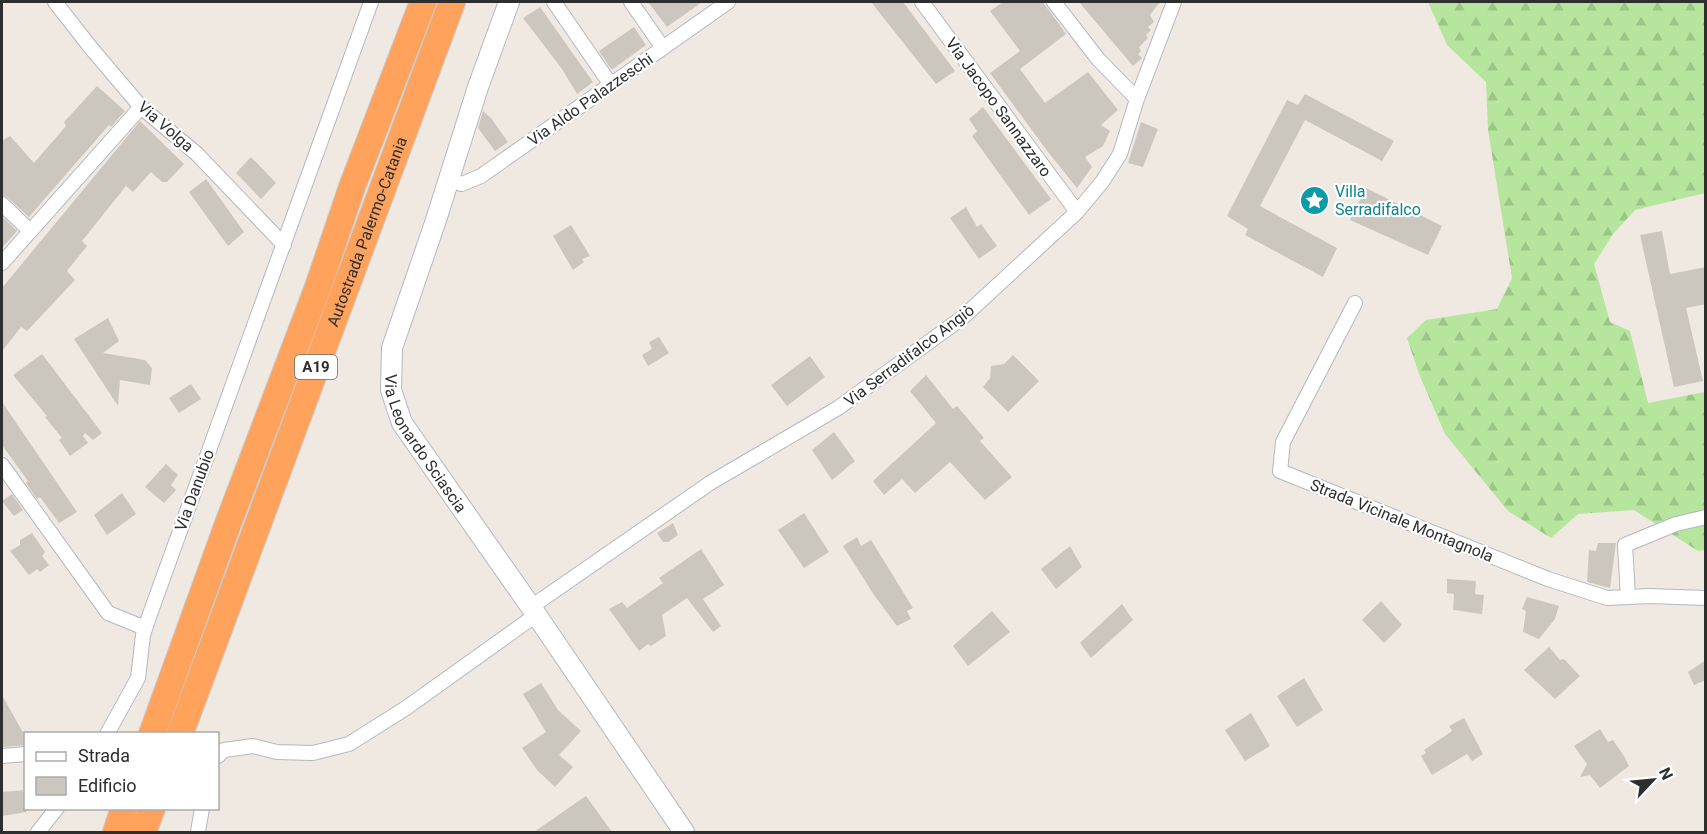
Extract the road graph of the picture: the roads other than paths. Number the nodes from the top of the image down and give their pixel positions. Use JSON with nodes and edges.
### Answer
{"nodes":[{"id":1,"x":55,"y":2,"type":"edge"},
{"id":2,"x":371,"y":2,"type":"edge"},
{"id":3,"x":414,"y":2,"type":"edge"},
{"id":4,"x":423,"y":2,"type":"edge"},
{"id":5,"x":452,"y":2,"type":"edge"},
{"id":6,"x":509,"y":2,"type":"edge"},
{"id":7,"x":554,"y":2,"type":"edge"},
{"id":8,"x":631,"y":2,"type":"edge"},
{"id":9,"x":728,"y":2,"type":"edge"},
{"id":10,"x":922,"y":2,"type":"edge"},
{"id":11,"x":1054,"y":2,"type":"edge"},
{"id":12,"x":1174,"y":2,"type":"edge"},
{"id":13,"x":663,"y":48,"type":"junction"},
{"id":14,"x":611,"y":85,"type":"junction"},
{"id":15,"x":1137,"y":99,"type":"junction"},
{"id":16,"x":141,"y":107,"type":"junction"},
{"id":17,"x":372,"y":134,"type":"junction"},
{"id":18,"x":448,"y":180,"type":"junction"},
{"id":19,"x":2,"y":204,"type":"edge"},
{"id":20,"x":1077,"y":212,"type":"junction"},
{"id":21,"x":30,"y":231,"type":"junction"},
{"id":22,"x":284,"y":245,"type":"junction"},
{"id":23,"x":2,"y":263,"type":"edge"},
{"id":24,"x":1355,"y":303,"type":"dead end"},
{"id":25,"x":2,"y":465,"type":"edge"},
{"id":26,"x":1706,"y":517,"type":"edge"},
{"id":27,"x":1629,"y":597,"type":"junction"},
{"id":28,"x":1706,"y":598,"type":"edge"},
{"id":29,"x":533,"y":611,"type":"junction"},
{"id":30,"x":145,"y":628,"type":"junction"},
{"id":31,"x":108,"y":732,"type":"edge"},
{"id":32,"x":153,"y":732,"type":"edge"},
{"id":33,"x":181,"y":732,"type":"edge"},
{"id":34,"x":24,"y":754,"type":"edge"},
{"id":35,"x":219,"y":755,"type":"edge"},
{"id":36,"x":2,"y":756,"type":"edge"},
{"id":37,"x":55,"y":810,"type":"edge"},
{"id":38,"x":123,"y":810,"type":"edge"},
{"id":39,"x":151,"y":810,"type":"edge"},
{"id":40,"x":202,"y":810,"type":"edge"},
{"id":41,"x":38,"y":832,"type":"edge"},
{"id":42,"x":116,"y":832,"type":"edge"},
{"id":43,"x":143,"y":832,"type":"edge"},
{"id":44,"x":198,"y":832,"type":"edge"},
{"id":45,"x":684,"y":832,"type":"edge"}],
"edges":[{"from":1,"to":16,"type":"street","name":"Via Volga"},
{"from":2,"to":22,"type":"street","name":"Via Danubio"},
{"from":3,"to":17,"type":"highway"},
{"from":4,"to":17,"type":"highway","name":"Autostrada Palermo-Catania","number":"A19"},
{"from":5,"to":33,"type":"highway","name":"Autostrada Palermo-Catania","number":"A19"},
{"from":6,"to":18,"type":"street","name":"Via Leonardo Sciascia"},
{"from":7,"to":14,"type":"street"},
{"from":8,"to":13,"type":"street"},
{"from":9,"to":13,"type":"street","name":"Via Aldo Palazzeschi"},
{"from":10,"to":20,"type":"street","name":"Via Jacopo Sannazzaro"},
{"from":11,"to":15,"type":"street"},
{"from":12,"to":15,"type":"street","name":"Via Serradifalco Angiò"},
{"from":13,"to":14,"type":"street","name":"Via Aldo Palazzeschi"},
{"from":14,"to":18,"type":"street","name":"Via Aldo Palazzeschi"},
{"from":15,"to":20,"type":"street","name":"Via Serradifalco Angiò"},
{"from":16,"to":21,"type":"street"},
{"from":16,"to":22,"type":"street","name":"Via Volga"},
{"from":17,"to":32,"type":"highway","name":"Autostrada Palermo-Catania","number":"A19"},
{"from":18,"to":29,"type":"street","name":"Via Leonardo Sciascia"},
{"from":19,"to":21,"type":"street"},
{"from":20,"to":29,"type":"street","name":"Via Serradifalco Angiò"},
{"from":21,"to":23,"type":"street"},
{"from":22,"to":30,"type":"street","name":"Via Danubio"},
{"from":24,"to":27,"type":"street","name":"Strada Vicinale Montagnola"},
{"from":25,"to":30,"type":"street"},
{"from":26,"to":27,"type":"street"},
{"from":27,"to":28,"type":"street","name":"Strada Vicinale Montagnola"},
{"from":29,"to":35,"type":"street","name":"Via Serradifalco Angiò"},
{"from":29,"to":45,"type":"street","name":"Via Leonardo Sciascia"},
{"from":30,"to":31,"type":"street","name":"Via Danubio"},
{"from":34,"to":36,"type":"street"},
{"from":37,"to":41,"type":"street"},
{"from":38,"to":42,"type":"highway"},
{"from":39,"to":43,"type":"highway"},
{"from":40,"to":44,"type":"street"}]}
